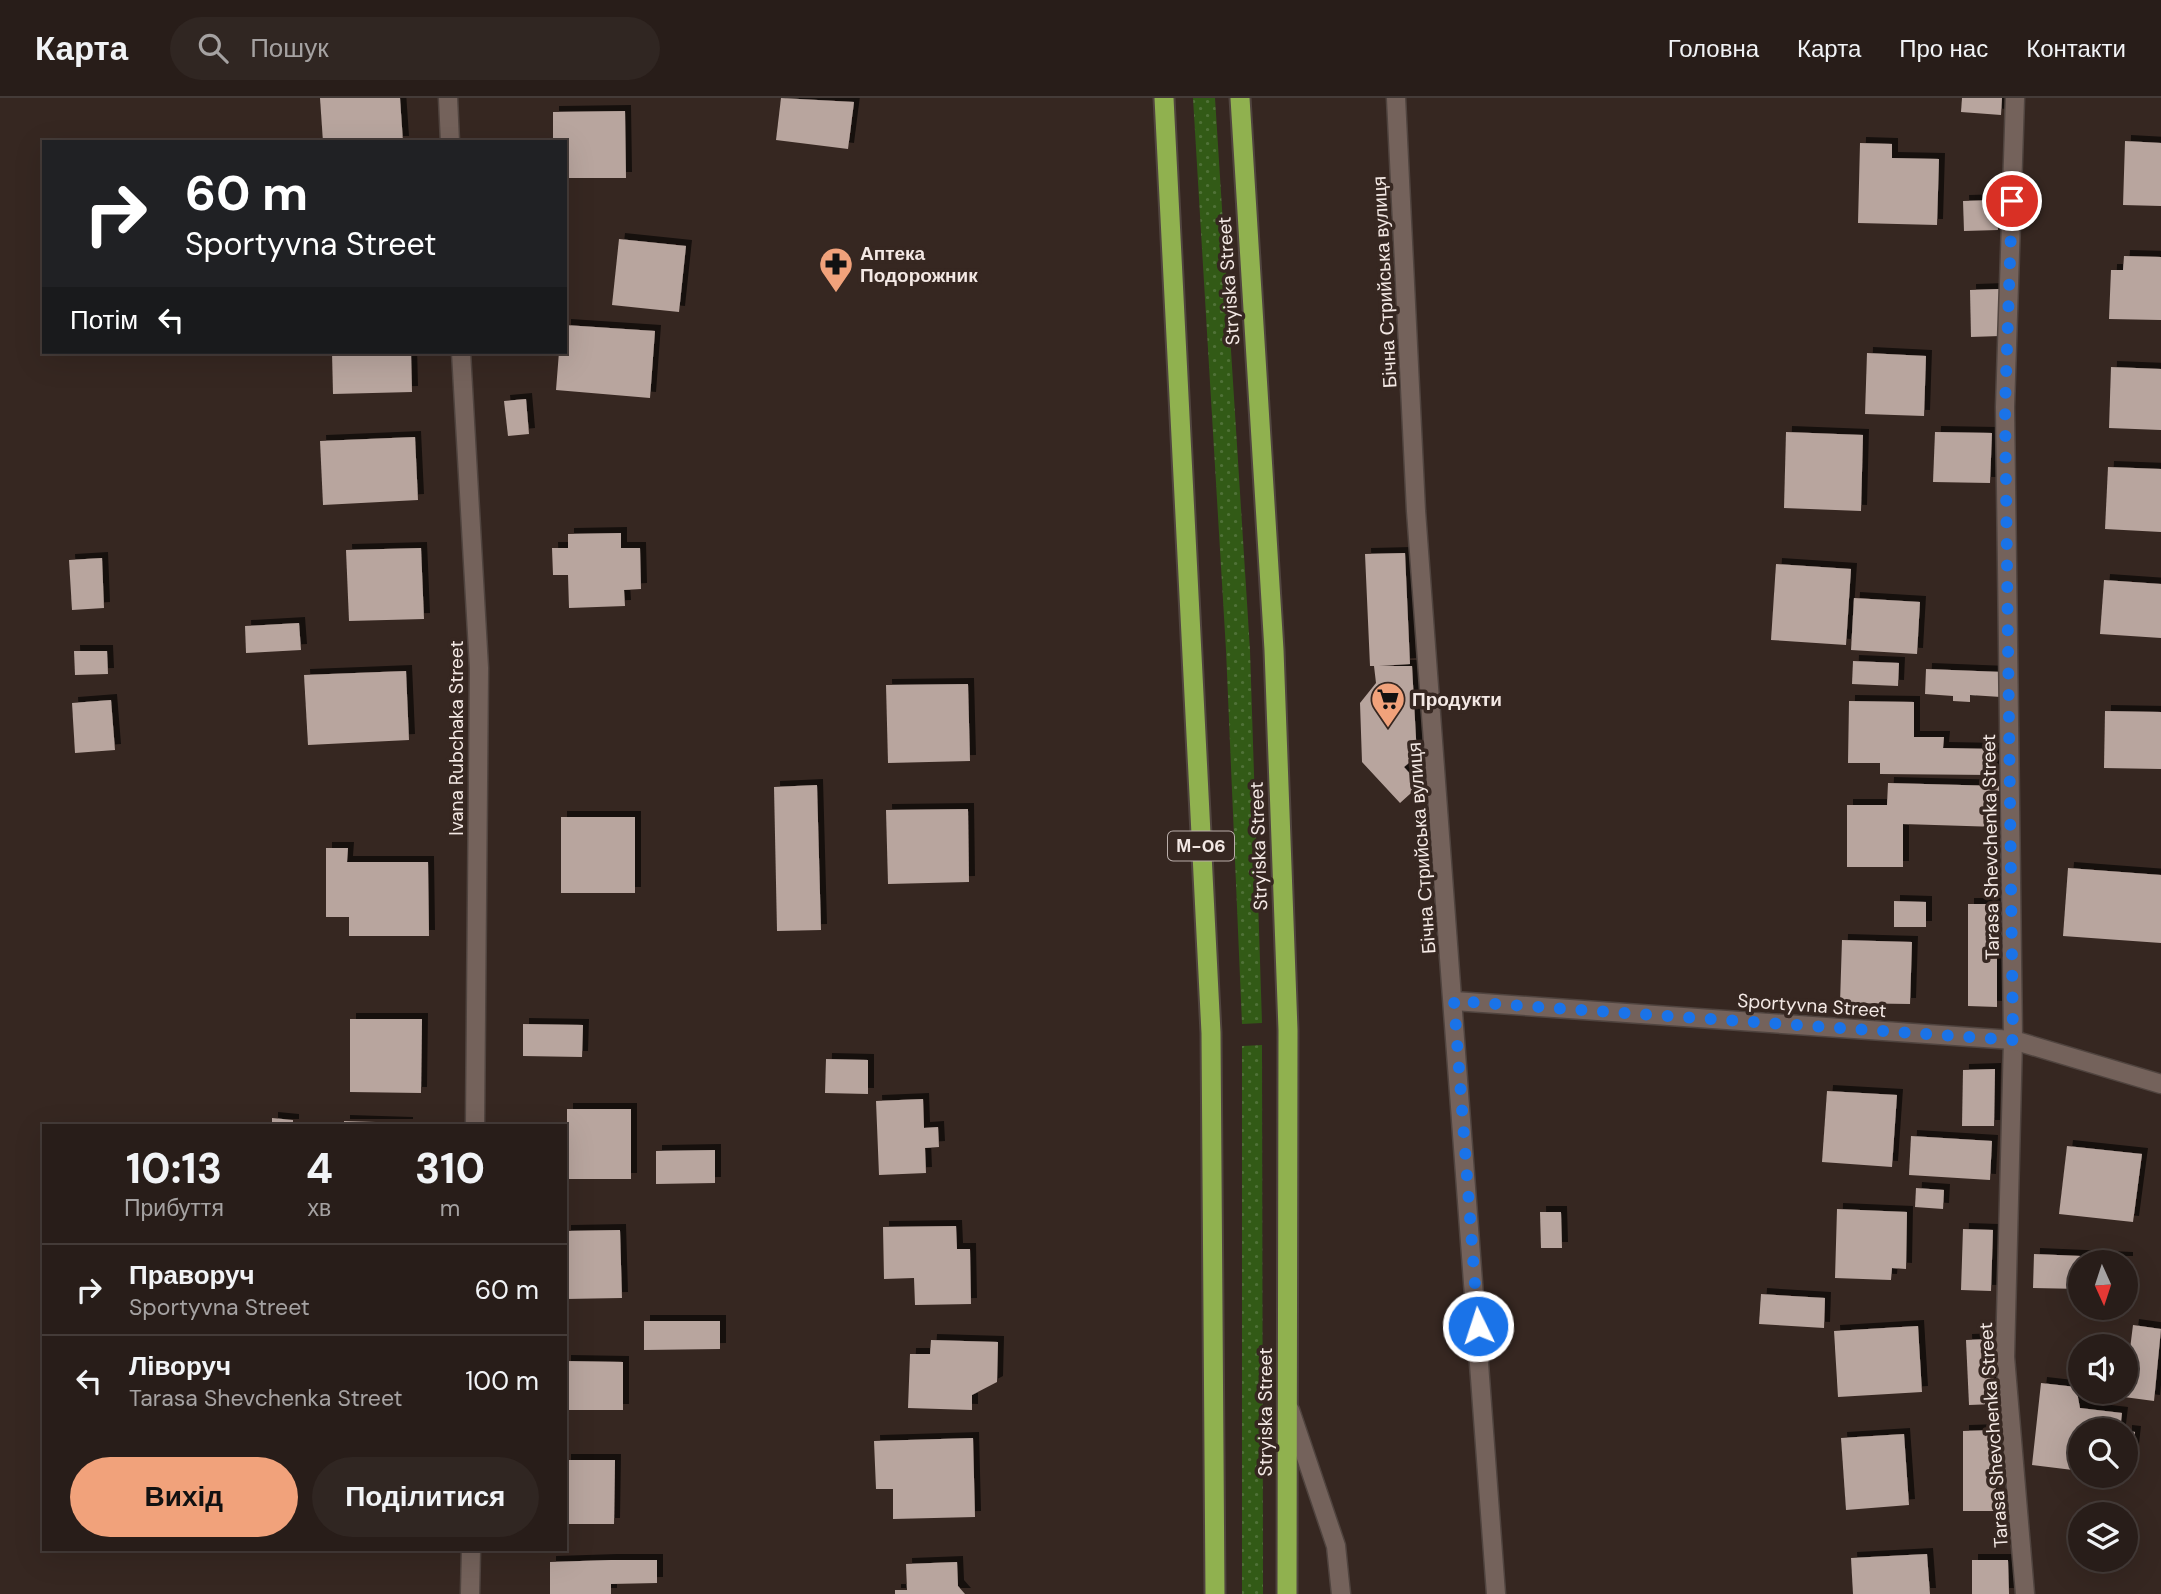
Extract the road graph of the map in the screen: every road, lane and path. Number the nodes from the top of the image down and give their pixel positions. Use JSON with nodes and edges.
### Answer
{"nodes":[{"id":1,"x":447,"y":98,"type":"edge"},
{"id":2,"x":1164,"y":98,"type":"edge"},
{"id":3,"x":1240,"y":98,"type":"edge"},
{"id":4,"x":1396,"y":98,"type":"edge"},
{"id":5,"x":2015,"y":98,"type":"edge"},
{"id":6,"x":450,"y":140,"type":"edge"},
{"id":7,"x":461,"y":354,"type":"edge"},
{"id":8,"x":1454,"y":1001,"type":"junction"},
{"id":9,"x":2013,"y":1040,"type":"junction"},
{"id":10,"x":2161,"y":1084,"type":"edge"},
{"id":11,"x":475,"y":1124,"type":"edge"},
{"id":12,"x":1288,"y":1405,"type":"junction"},
{"id":13,"x":471,"y":1551,"type":"edge"},
{"id":14,"x":470,"y":1594,"type":"edge"},
{"id":15,"x":1215,"y":1594,"type":"edge"},
{"id":16,"x":1287,"y":1594,"type":"edge"},
{"id":17,"x":1341,"y":1594,"type":"edge"},
{"id":18,"x":1496,"y":1594,"type":"edge"},
{"id":19,"x":2025,"y":1594,"type":"edge"}],
"edges":[{"from":1,"to":6,"type":"street"},
{"from":2,"to":15,"type":"highway","number":"М-06"},
{"from":3,"to":12,"type":"highway","name":"Stryiska Street"},
{"from":4,"to":8,"type":"street","name":"Бічна Стрийська вулиця"},
{"from":5,"to":9,"type":"street","name":"Tarasa Shevchenka Street"},
{"from":7,"to":11,"type":"street","name":"Ivana Rubchaka Street"},
{"from":8,"to":9,"type":"street","name":"Sportyvna Street"},
{"from":8,"to":18,"type":"street","name":"Бічна Стрийська вулиця"},
{"from":9,"to":10,"type":"street","name":"Sportyvna Street"},
{"from":9,"to":19,"type":"street","name":"Tarasa Shevchenka Street"},
{"from":12,"to":16,"type":"highway","name":"Stryiska Street"},
{"from":12,"to":17,"type":"street"},
{"from":13,"to":14,"type":"street"}]}
